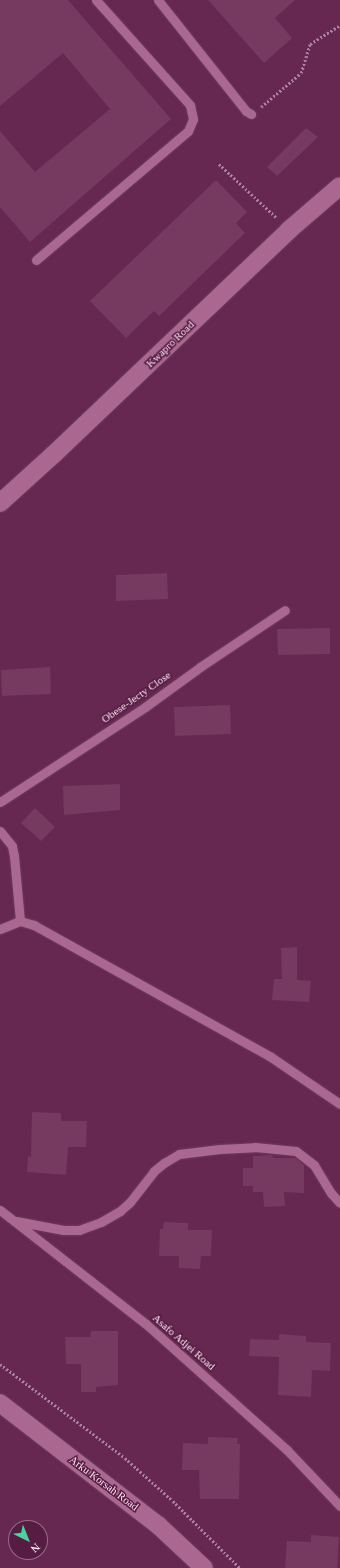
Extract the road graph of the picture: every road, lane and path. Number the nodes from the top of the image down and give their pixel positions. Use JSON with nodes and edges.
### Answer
{"nodes":[{"id":1,"x":96,"y":0,"type":"edge"},
{"id":2,"x":158,"y":0,"type":"edge"},
{"id":3,"x":340,"y":25,"type":"edge"},
{"id":4,"x":251,"y":114,"type":"joint"},
{"id":5,"x":219,"y":164,"type":"dead end"},
{"id":6,"x":340,"y":186,"type":"edge"},
{"id":7,"x":289,"y":230,"type":"junction"},
{"id":8,"x":36,"y":260,"type":"dead end"},
{"id":9,"x":0,"y":503,"type":"edge"},
{"id":10,"x":285,"y":610,"type":"dead end"},
{"id":11,"x":0,"y":802,"type":"edge"},
{"id":12,"x":0,"y":831,"type":"edge"},
{"id":13,"x":20,"y":921,"type":"junction"},
{"id":14,"x":0,"y":929,"type":"edge"},
{"id":15,"x":340,"y":1104,"type":"edge"},
{"id":16,"x":340,"y":1203,"type":"edge"},
{"id":17,"x":0,"y":1210,"type":"edge"},
{"id":18,"x":15,"y":1221,"type":"junction"},
{"id":19,"x":0,"y":1364,"type":"edge"},
{"id":20,"x":0,"y":1403,"type":"edge"},
{"id":21,"x":340,"y":1506,"type":"edge"},
{"id":22,"x":204,"y":1568,"type":"edge"},
{"id":23,"x":240,"y":1568,"type":"edge"}],
"edges":[{"from":1,"to":8,"type":"lane"},
{"from":2,"to":4,"type":"lane"},
{"from":3,"to":4,"type":"path"},
{"from":5,"to":7,"type":"path"},
{"from":6,"to":7,"type":"street","name":"Kwapro Road"},
{"from":7,"to":9,"type":"street","name":"Kwapro Road"},
{"from":10,"to":11,"type":"lane","name":"Obese-Jecty Close"},
{"from":12,"to":13,"type":"lane"},
{"from":13,"to":14,"type":"lane"},
{"from":13,"to":15,"type":"lane"},
{"from":16,"to":18,"type":"lane"},
{"from":17,"to":18,"type":"lane","name":"Asafo Adjei Road"},
{"from":18,"to":21,"type":"lane","name":"Asafo Adjei Road"},
{"from":19,"to":23,"type":"path"},
{"from":20,"to":22,"type":"street","name":"Arku Korsah Road"}]}
